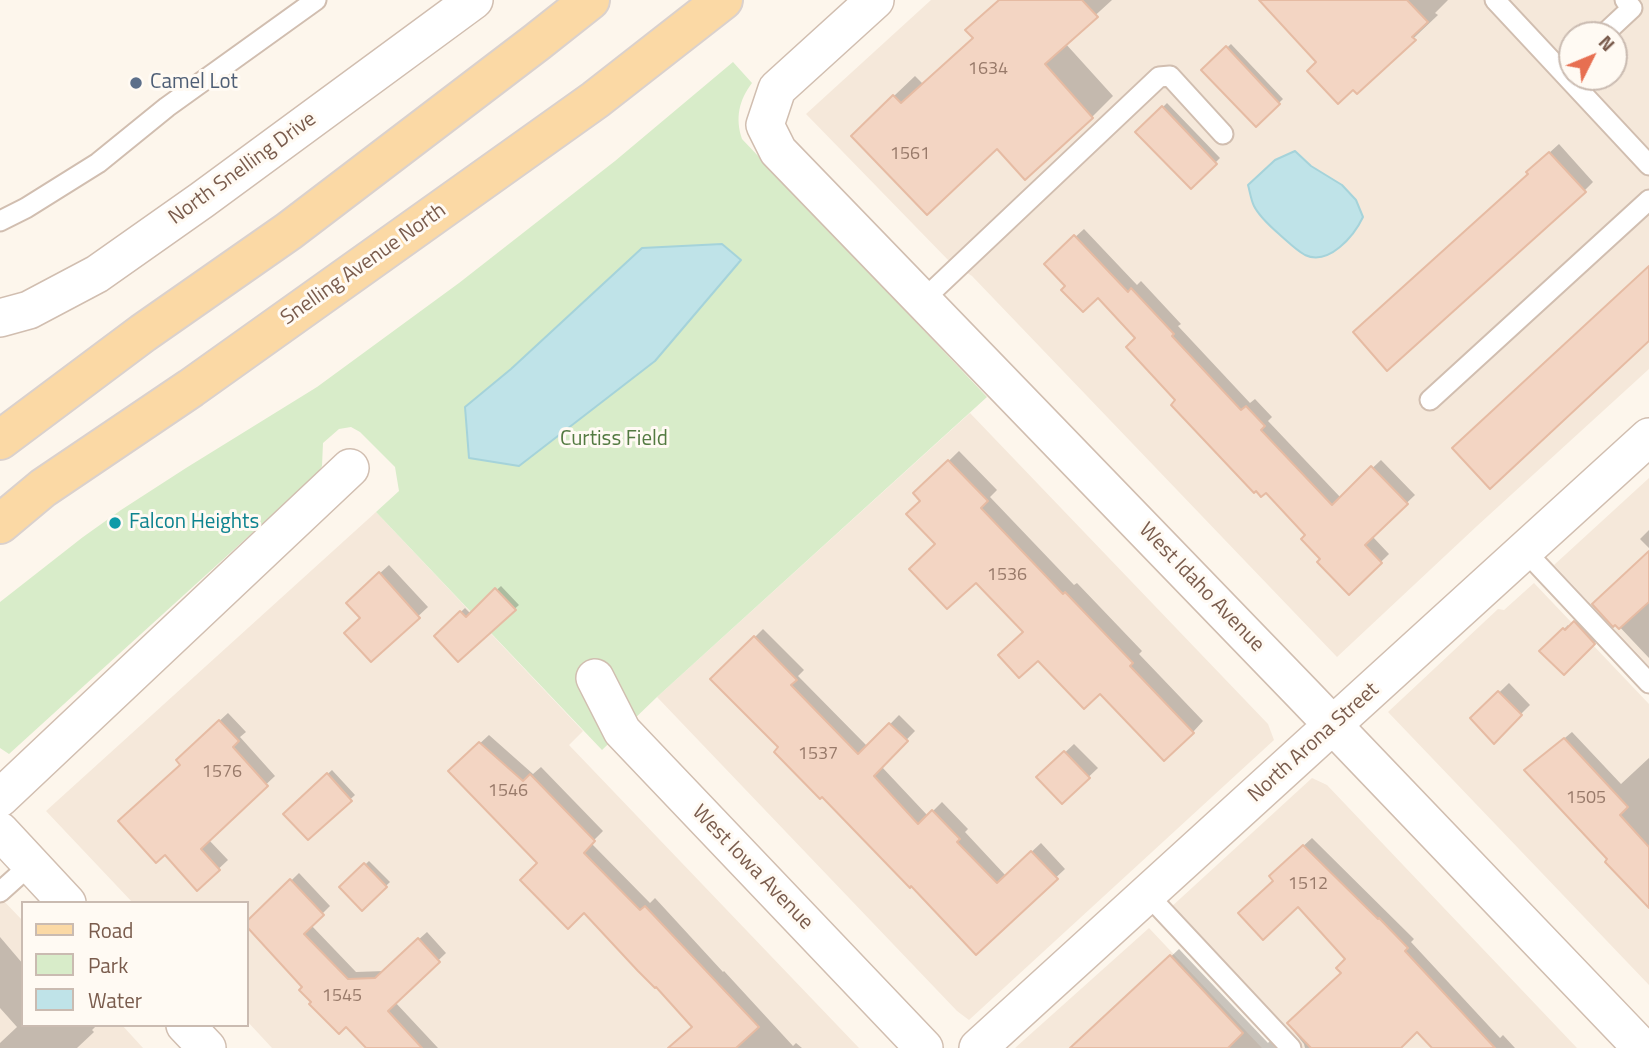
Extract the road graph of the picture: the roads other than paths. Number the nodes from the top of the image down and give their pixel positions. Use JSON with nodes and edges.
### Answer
{"nodes":[{"id":1,"x":316,"y":0,"type":"edge"},
{"id":2,"x":474,"y":0,"type":"edge"},
{"id":3,"x":590,"y":0,"type":"edge"},
{"id":4,"x":723,"y":0,"type":"edge"},
{"id":5,"x":875,"y":0,"type":"edge"},
{"id":6,"x":1495,"y":0,"type":"edge"},
{"id":7,"x":1625,"y":0,"type":"edge"},
{"id":8,"x":1618,"y":21,"type":"edge"},
{"id":9,"x":1558,"y":60,"type":"edge"},
{"id":10,"x":1586,"y":91,"type":"edge"},
{"id":11,"x":1223,"y":134,"type":"dead end"},
{"id":12,"x":1649,"y":165,"type":"edge"},
{"id":13,"x":1649,"y":200,"type":"edge"},
{"id":14,"x":0,"y":221,"type":"edge"},
{"id":15,"x":923,"y":300,"type":"junction"},
{"id":16,"x":0,"y":318,"type":"edge"},
{"id":17,"x":1430,"y":400,"type":"dead end"},
{"id":18,"x":1649,"y":437,"type":"edge"},
{"id":19,"x":0,"y":440,"type":"edge"},
{"id":20,"x":350,"y":468,"type":"dead end"},
{"id":21,"x":0,"y":524,"type":"edge"},
{"id":22,"x":1525,"y":551,"type":"junction"},
{"id":23,"x":595,"y":678,"type":"dead end"},
{"id":24,"x":1649,"y":683,"type":"edge"},
{"id":25,"x":1333,"y":724,"type":"junction"},
{"id":26,"x":0,"y":798,"type":"edge"},
{"id":27,"x":0,"y":831,"type":"edge"},
{"id":28,"x":30,"y":865,"type":"junction"},
{"id":29,"x":0,"y":892,"type":"edge"},
{"id":30,"x":1147,"y":894,"type":"junction"},
{"id":31,"x":65,"y":901,"type":"edge"},
{"id":32,"x":187,"y":1027,"type":"edge"},
{"id":33,"x":207,"y":1048,"type":"edge"},
{"id":34,"x":924,"y":1048,"type":"edge"},
{"id":35,"x":978,"y":1048,"type":"edge"},
{"id":36,"x":1291,"y":1048,"type":"edge"},
{"id":37,"x":1642,"y":1048,"type":"edge"}],
"edges":[{"from":1,"to":14,"type":"lane"},
{"from":2,"to":16,"type":"street","name":"North Snelling Drive"},
{"from":3,"to":19,"type":"main road"},
{"from":4,"to":21,"type":"main road","name":"Snelling Avenue North"},
{"from":5,"to":15,"type":"street","name":"West Idaho Avenue"},
{"from":6,"to":9,"type":"lane"},
{"from":7,"to":8,"type":"lane"},
{"from":10,"to":12,"type":"lane"},
{"from":11,"to":15,"type":"lane"},
{"from":13,"to":17,"type":"lane"},
{"from":15,"to":25,"type":"street","name":"West Idaho Avenue"},
{"from":18,"to":22,"type":"street","name":"North Arona Street"},
{"from":20,"to":26,"type":"street"},
{"from":22,"to":24,"type":"lane"},
{"from":22,"to":25,"type":"street","name":"North Arona Street"},
{"from":23,"to":34,"type":"street","name":"West Iowa Avenue"},
{"from":25,"to":30,"type":"street","name":"North Arona Street"},
{"from":25,"to":37,"type":"street","name":"West Idaho Avenue"},
{"from":27,"to":28,"type":"street"},
{"from":28,"to":29,"type":"lane"},
{"from":28,"to":31,"type":"street"},
{"from":30,"to":35,"type":"street","name":"North Arona Street"},
{"from":30,"to":36,"type":"lane"},
{"from":32,"to":33,"type":"street"}]}
